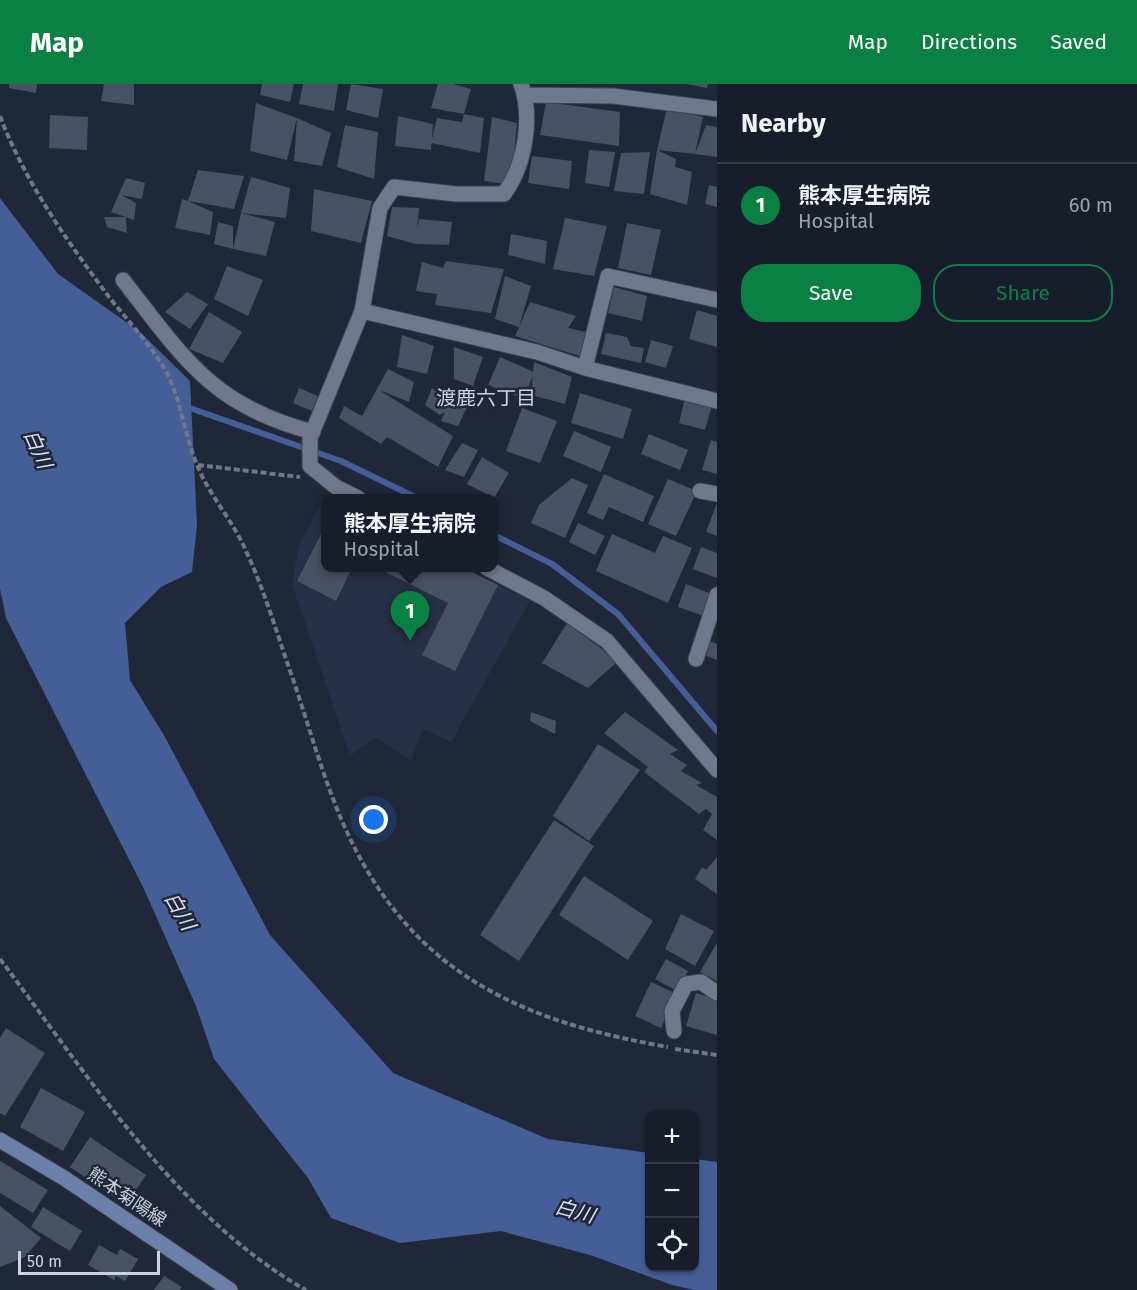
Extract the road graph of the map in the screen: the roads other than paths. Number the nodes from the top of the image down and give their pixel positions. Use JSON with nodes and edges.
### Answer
{"nodes":[{"id":1,"x":523,"y":90,"type":"edge"},
{"id":2,"x":717,"y":109,"type":"edge"},
{"id":3,"x":123,"y":280,"type":"dead end"},
{"id":4,"x":717,"y":300,"type":"edge"},
{"id":5,"x":362,"y":311,"type":"junction"},
{"id":6,"x":585,"y":368,"type":"junction"},
{"id":7,"x":717,"y":401,"type":"edge"},
{"id":8,"x":312,"y":435,"type":"junction"},
{"id":9,"x":700,"y":491,"type":"dead end"},
{"id":10,"x":352,"y":494,"type":"edge"},
{"id":11,"x":717,"y":494,"type":"edge"},
{"id":12,"x":496,"y":572,"type":"edge"},
{"id":13,"x":717,"y":595,"type":"edge"},
{"id":14,"x":696,"y":659,"type":"dead end"},
{"id":15,"x":717,"y":770,"type":"edge"},
{"id":16,"x":717,"y":993,"type":"edge"},
{"id":17,"x":674,"y":1031,"type":"dead end"},
{"id":18,"x":0,"y":1140,"type":"edge"},
{"id":19,"x":230,"y":1290,"type":"edge"}],
"edges":[{"from":1,"to":2,"type":"street"},
{"from":1,"to":5,"type":"street"},
{"from":3,"to":8,"type":"street"},
{"from":4,"to":6,"type":"street"},
{"from":5,"to":6,"type":"street"},
{"from":5,"to":8,"type":"street"},
{"from":6,"to":7,"type":"street"},
{"from":8,"to":10,"type":"street"},
{"from":9,"to":11,"type":"street"},
{"from":12,"to":15,"type":"street"},
{"from":13,"to":14,"type":"street"},
{"from":16,"to":17,"type":"street"},
{"from":18,"to":19,"type":"main road","name":"熊本菊陽線"}]}
